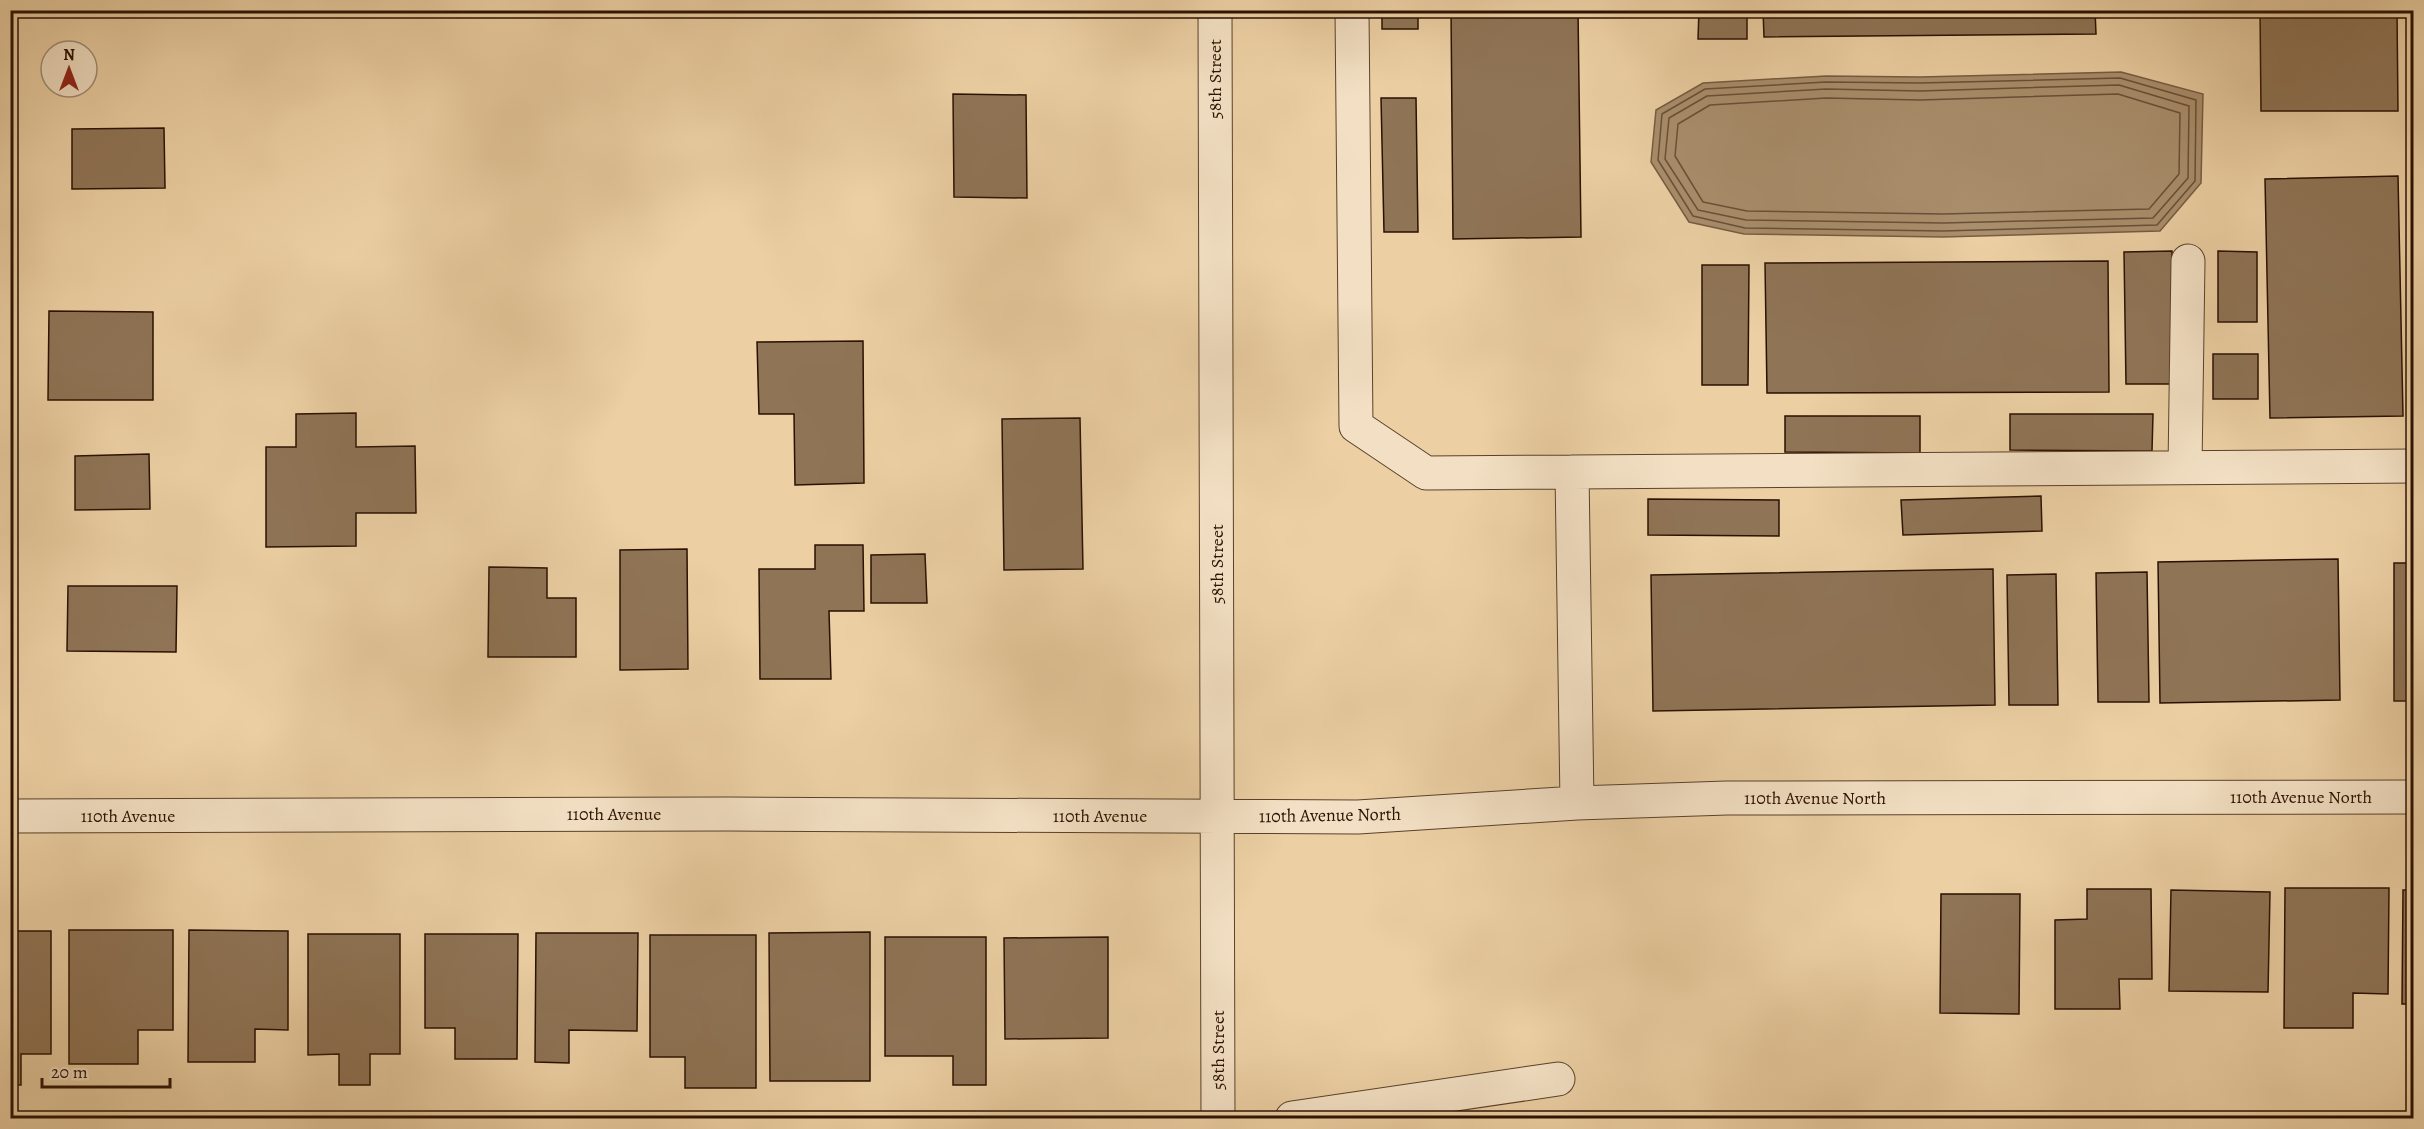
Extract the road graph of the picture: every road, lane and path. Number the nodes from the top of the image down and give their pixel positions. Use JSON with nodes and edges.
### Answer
{"nodes":[{"id":1,"x":1215,"y":10,"type":"edge"},
{"id":2,"x":1352,"y":10,"type":"edge"},
{"id":3,"x":2188,"y":261,"type":"dead end"},
{"id":4,"x":2414,"y":466,"type":"edge"},
{"id":5,"x":2185,"y":467,"type":"junction"},
{"id":6,"x":1572,"y":472,"type":"junction"},
{"id":7,"x":2414,"y":797,"type":"edge"},
{"id":8,"x":1577,"y":803,"type":"junction"},
{"id":9,"x":10,"y":816,"type":"edge"},
{"id":10,"x":1217,"y":816,"type":"junction"},
{"id":11,"x":1558,"y":1079,"type":"dead end"},
{"id":12,"x":1218,"y":1119,"type":"edge"},
{"id":13,"x":1292,"y":1119,"type":"edge"}],
"edges":[{"from":1,"to":10,"type":"street","name":"58th Street"},
{"from":2,"to":6,"type":"street"},
{"from":3,"to":5,"type":"street"},
{"from":4,"to":5,"type":"street"},
{"from":5,"to":6,"type":"street"},
{"from":6,"to":8,"type":"street"},
{"from":7,"to":8,"type":"street","name":"110th Avenue North"},
{"from":8,"to":10,"type":"street","name":"110th Avenue North"},
{"from":9,"to":10,"type":"street","name":"110th Avenue"},
{"from":10,"to":12,"type":"street","name":"58th Street"},
{"from":11,"to":13,"type":"street"}]}
